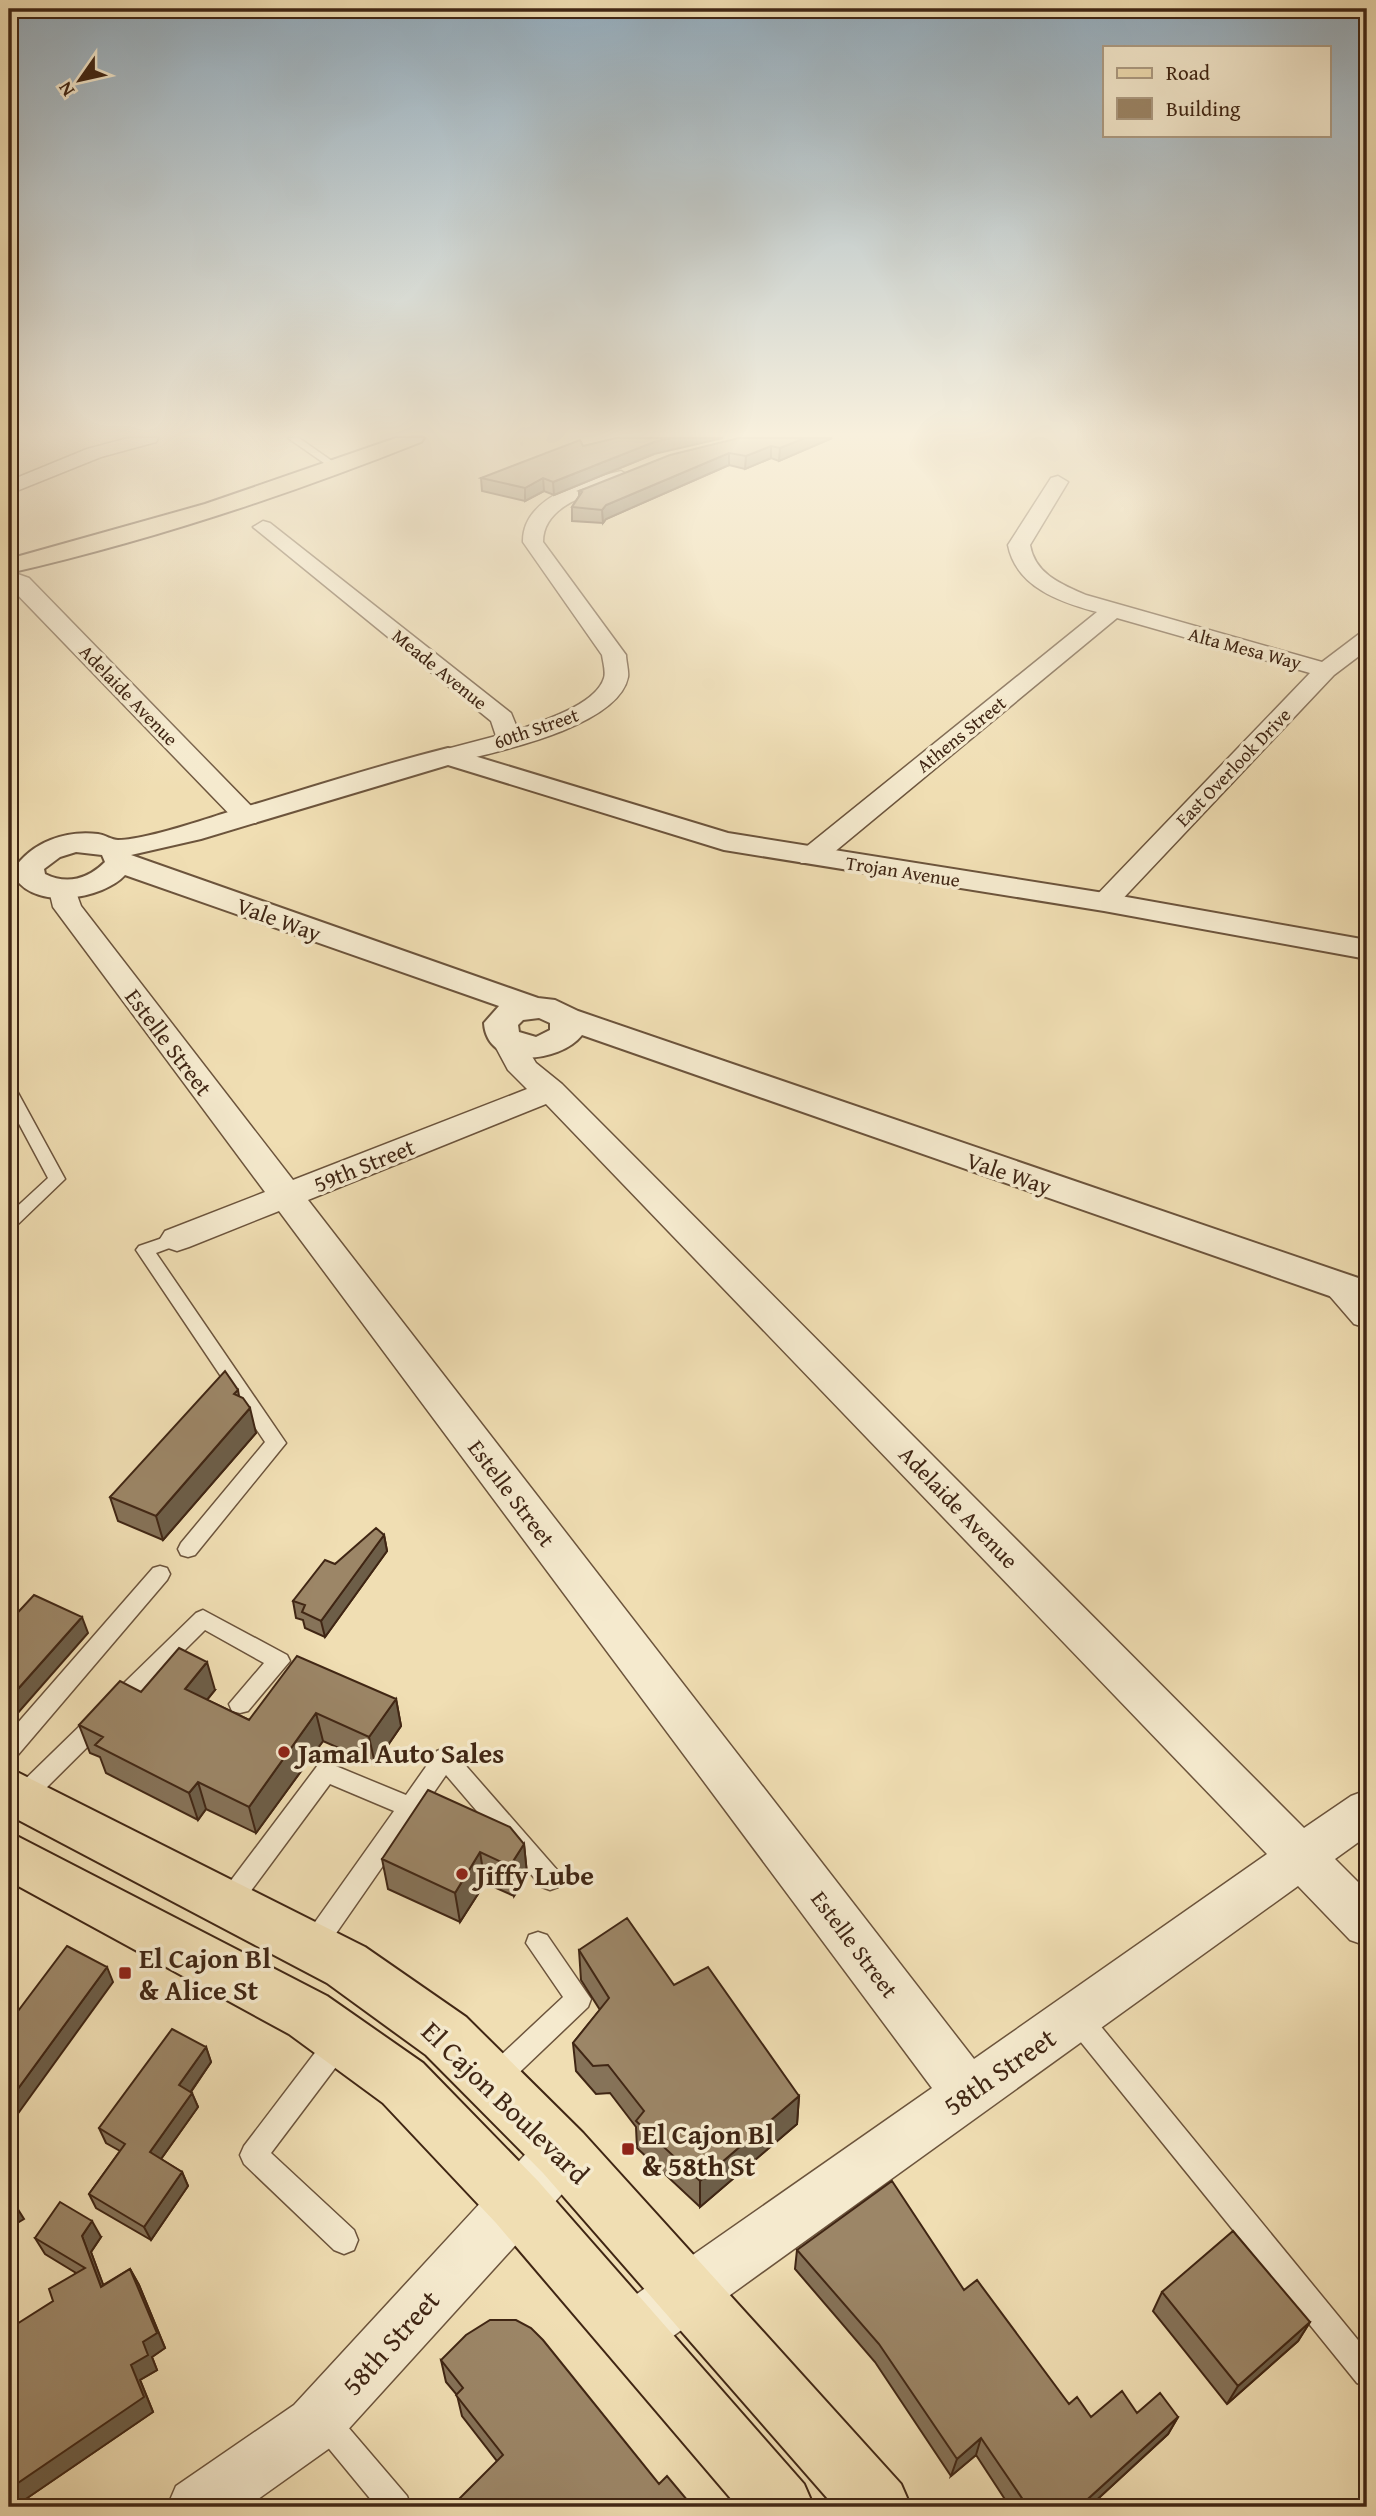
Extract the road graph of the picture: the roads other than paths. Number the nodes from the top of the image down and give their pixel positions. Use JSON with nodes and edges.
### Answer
{"nodes":[{"id":1,"x":50,"y":555,"type":"edge"},
{"id":2,"x":299,"y":555,"type":"edge"},
{"id":3,"x":543,"y":555,"type":"edge"},
{"id":4,"x":1020,"y":555,"type":"edge"},
{"id":5,"x":9,"y":566,"type":"edge"},
{"id":6,"x":9,"y":578,"type":"edge"},
{"id":7,"x":1112,"y":611,"type":"junction"},
{"id":8,"x":1367,"y":639,"type":"edge"},
{"id":9,"x":1326,"y":670,"type":"junction"},
{"id":10,"x":509,"y":739,"type":"junction"},
{"id":11,"x":448,"y":756,"type":"junction"},
{"id":12,"x":247,"y":817,"type":"junction"},
{"id":13,"x":23,"y":856,"type":"edge"},
{"id":14,"x":117,"y":856,"type":"junction"},
{"id":15,"x":811,"y":856,"type":"junction"},
{"id":16,"x":64,"y":890,"type":"junction"},
{"id":17,"x":1104,"y":902,"type":"junction"},
{"id":18,"x":1367,"y":950,"type":"edge"},
{"id":19,"x":437,"y":976,"type":"junction"},
{"id":20,"x":532,"y":1007,"type":"junction"},
{"id":21,"x":558,"y":1032,"type":"junction"},
{"id":22,"x":505,"y":1039,"type":"junction"},
{"id":23,"x":9,"y":1091,"type":"edge"},
{"id":24,"x":551,"y":1091,"type":"junction"},
{"id":25,"x":286,"y":1196,"type":"junction"},
{"id":26,"x":9,"y":1223,"type":"edge"},
{"id":27,"x":177,"y":1240,"type":"joint"},
{"id":28,"x":1354,"y":1291,"type":"edge"},
{"id":29,"x":1367,"y":1315,"type":"edge"},
{"id":30,"x":188,"y":1549,"type":"dead end"},
{"id":31,"x":160,"y":1574,"type":"dead end"},
{"id":32,"x":240,"y":1704,"type":"dead end"},
{"id":33,"x":13,"y":1779,"type":"edge"},
{"id":34,"x":410,"y":1807,"type":"junction"},
{"id":35,"x":1367,"y":1810,"type":"edge"},
{"id":36,"x":9,"y":1855,"type":"edge"},
{"id":37,"x":1301,"y":1857,"type":"junction"},
{"id":38,"x":550,"y":1879,"type":"dead end"},
{"id":39,"x":228,"y":1904,"type":"junction"},
{"id":40,"x":1367,"y":1924,"type":"edge"},
{"id":41,"x":538,"y":1943,"type":"dead end"},
{"id":42,"x":312,"y":1947,"type":"junction"},
{"id":43,"x":1076,"y":2017,"type":"junction"},
{"id":44,"x":341,"y":2039,"type":"junction"},
{"id":45,"x":491,"y":2081,"type":"junction"},
{"id":46,"x":968,"y":2093,"type":"junction"},
{"id":47,"x":563,"y":2153,"type":"junction"},
{"id":48,"x":517,"y":2202,"type":"junction"},
{"id":49,"x":344,"y":2240,"type":"dead end"},
{"id":50,"x":686,"y":2293,"type":"junction"},
{"id":51,"x":631,"y":2332,"type":"junction"},
{"id":52,"x":1367,"y":2373,"type":"edge"},
{"id":53,"x":321,"y":2418,"type":"junction"},
{"id":54,"x":197,"y":2507,"type":"edge"},
{"id":55,"x":396,"y":2507,"type":"edge"},
{"id":56,"x":781,"y":2507,"type":"edge"},
{"id":57,"x":878,"y":2507,"type":"edge"}],
"edges":[{"from":1,"to":5,"type":"main road"},
{"from":2,"to":10,"type":"street","name":"Meade Avenue"},
{"from":3,"to":10,"type":"street","name":"60th Street"},
{"from":4,"to":7,"type":"street","name":"Alta Mesa Way"},
{"from":6,"to":12,"type":"street","name":"Adelaide Avenue"},
{"from":7,"to":9,"type":"street","name":"Alta Mesa Way"},
{"from":7,"to":15,"type":"street","name":"Athens Street"},
{"from":8,"to":9,"type":"street","name":"East Overlook Drive"},
{"from":9,"to":17,"type":"street","name":"East Overlook Drive"},
{"from":10,"to":11,"type":"street","name":"60th Street"},
{"from":11,"to":12,"type":"street","name":"60th Street"},
{"from":11,"to":15,"type":"street","name":"Trojan Avenue"},
{"from":12,"to":14,"type":"street","name":"60th Street"},
{"from":13,"to":14,"type":"street","name":"60th Street"},
{"from":13,"to":16,"type":"street","name":"60th Street"},
{"from":14,"to":16,"type":"street","name":"60th Street"},
{"from":14,"to":19,"type":"street","name":"Vale Way"},
{"from":15,"to":17,"type":"street","name":"Trojan Avenue"},
{"from":16,"to":25,"type":"street","name":"Estelle Street"},
{"from":17,"to":18,"type":"street","name":"Trojan Avenue"},
{"from":19,"to":20,"type":"street","name":"Vale Way"},
{"from":19,"to":22,"type":"street","name":"Vale Way"},
{"from":20,"to":21,"type":"street","name":"Vale Way"},
{"from":20,"to":22,"type":"street"},
{"from":21,"to":22,"type":"street","name":"Vale Way"},
{"from":21,"to":24,"type":"street"},
{"from":21,"to":28,"type":"street","name":"Vale Way"},
{"from":22,"to":24,"type":"street","name":"Adelaide Avenue"},
{"from":23,"to":26,"type":"lane"},
{"from":24,"to":25,"type":"street","name":"59th Street"},
{"from":24,"to":37,"type":"street","name":"Adelaide Avenue"},
{"from":25,"to":27,"type":"street","name":"59th Street"},
{"from":25,"to":46,"type":"street","name":"Estelle Street"},
{"from":27,"to":30,"type":"lane"},
{"from":28,"to":29,"type":"street"},
{"from":31,"to":33,"type":"lane"},
{"from":32,"to":33,"type":"lane"},
{"from":33,"to":39,"type":"main road","name":"El Cajon Boulevard"},
{"from":34,"to":38,"type":"lane"},
{"from":34,"to":39,"type":"lane"},
{"from":34,"to":42,"type":"lane"},
{"from":35,"to":37,"type":"street","name":"58th Street"},
{"from":36,"to":44,"type":"main road"},
{"from":37,"to":40,"type":"street","name":"Adelaide Avenue"},
{"from":37,"to":43,"type":"street","name":"58th Street"},
{"from":39,"to":42,"type":"main road","name":"El Cajon Boulevard"},
{"from":41,"to":45,"type":"lane"},
{"from":42,"to":45,"type":"main road","name":"El Cajon Boulevard"},
{"from":43,"to":46,"type":"street","name":"58th Street"},
{"from":43,"to":52,"type":"lane"},
{"from":44,"to":48,"type":"main road"},
{"from":44,"to":49,"type":"lane"},
{"from":45,"to":47,"type":"main road","name":"El Cajon Boulevard"},
{"from":46,"to":50,"type":"street","name":"58th Street"},
{"from":47,"to":48,"type":"street","name":"58th Street"},
{"from":47,"to":50,"type":"main road","name":"El Cajon Boulevard"},
{"from":48,"to":51,"type":"main road"},
{"from":48,"to":53,"type":"street","name":"58th Street"},
{"from":50,"to":51,"type":"street","name":"58th Street"},
{"from":50,"to":57,"type":"main road","name":"El Cajon Boulevard"},
{"from":51,"to":56,"type":"main road"},
{"from":53,"to":54,"type":"street","name":"58th Street"},
{"from":53,"to":55,"type":"lane"}]}
